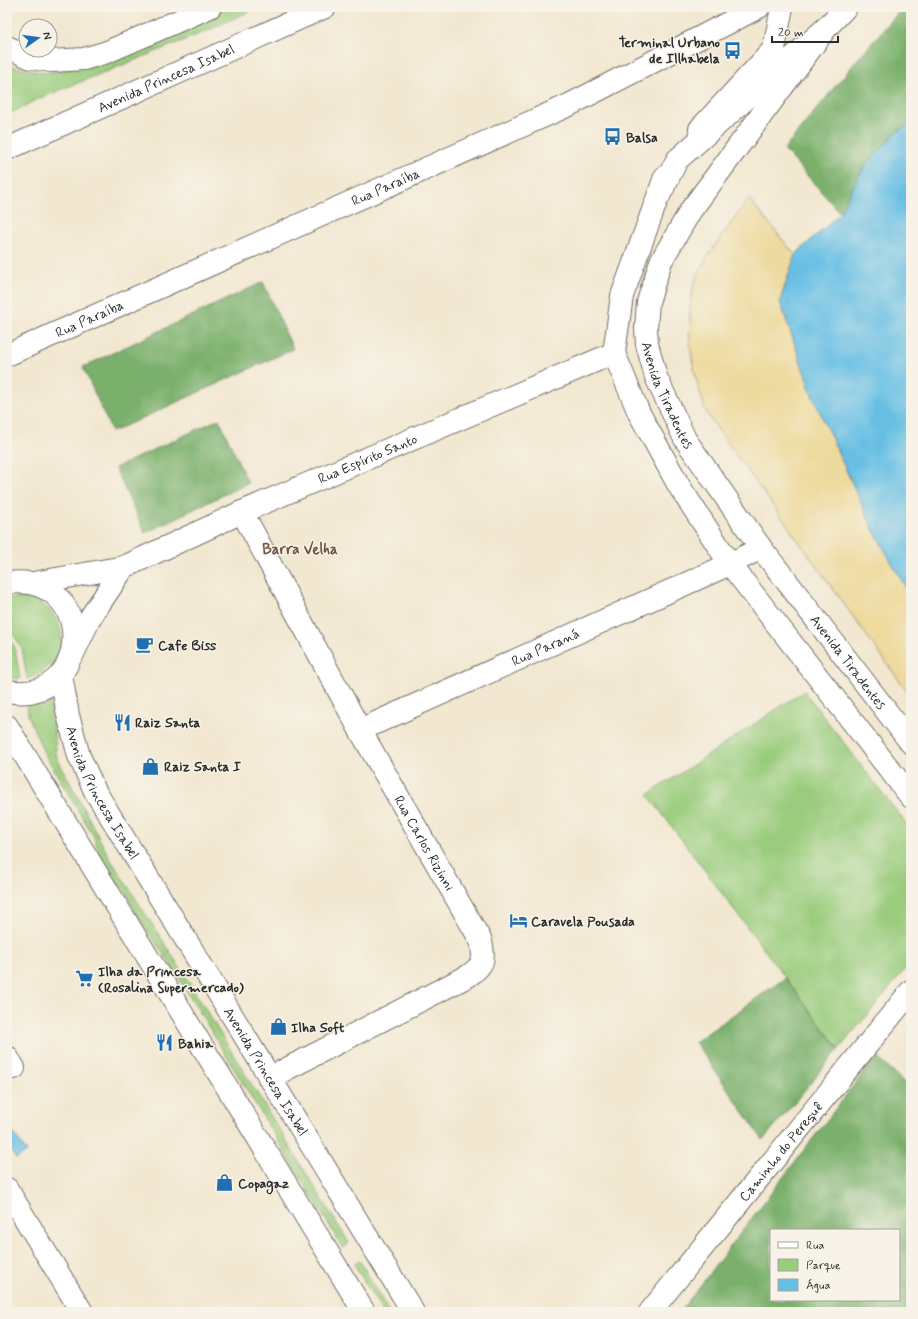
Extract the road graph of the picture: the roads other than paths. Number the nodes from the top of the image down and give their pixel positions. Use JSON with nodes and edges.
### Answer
{"nodes":[{"id":1,"x":210,"y":7,"type":"edge"},
{"id":2,"x":325,"y":7,"type":"edge"},
{"id":3,"x":759,"y":7,"type":"edge"},
{"id":4,"x":782,"y":7,"type":"edge"},
{"id":5,"x":846,"y":7,"type":"edge"},
{"id":6,"x":826,"y":28,"type":"junction"},
{"id":7,"x":7,"y":47,"type":"edge"},
{"id":8,"x":7,"y":149,"type":"edge"},
{"id":9,"x":659,"y":196,"type":"junction"},
{"id":10,"x":614,"y":353,"type":"junction"},
{"id":11,"x":7,"y":355,"type":"edge"},
{"id":12,"x":242,"y":512,"type":"junction"},
{"id":13,"x":761,"y":548,"type":"junction"},
{"id":14,"x":730,"y":564,"type":"junction"},
{"id":15,"x":124,"y":567,"type":"junction"},
{"id":16,"x":16,"y":580,"type":"edge"},
{"id":17,"x":72,"y":654,"type":"junction"},
{"id":18,"x":61,"y":675,"type":"junction"},
{"id":19,"x":7,"y":691,"type":"edge"},
{"id":20,"x":7,"y":726,"type":"edge"},
{"id":21,"x":360,"y":730,"type":"junction"},
{"id":22,"x":911,"y":742,"type":"edge"},
{"id":23,"x":911,"y":797,"type":"edge"},
{"id":24,"x":911,"y":991,"type":"edge"},
{"id":25,"x":269,"y":1078,"type":"junction"},
{"id":26,"x":7,"y":1189,"type":"edge"},
{"id":27,"x":82,"y":1312,"type":"edge"},
{"id":28,"x":364,"y":1312,"type":"edge"},
{"id":29,"x":414,"y":1312,"type":"edge"},
{"id":30,"x":650,"y":1312,"type":"edge"}],
"edges":[{"from":1,"to":7,"type":"street"},
{"from":2,"to":8,"type":"street","name":"Avenida Princesa Isabel"},
{"from":3,"to":11,"type":"street","name":"Rua Paraíba"},
{"from":4,"to":9,"type":"street"},
{"from":5,"to":6,"type":"street"},
{"from":6,"to":9,"type":"street"},
{"from":6,"to":13,"type":"street","name":"Avenida Tiradentes"},
{"from":9,"to":10,"type":"street"},
{"from":10,"to":12,"type":"street","name":"Rua Espírito Santo"},
{"from":10,"to":14,"type":"street"},
{"from":12,"to":15,"type":"street","name":"Rua Espírito Santo"},
{"from":12,"to":21,"type":"street","name":"Rua Carlos Rizinni"},
{"from":13,"to":14,"type":"street","name":"Rua Paraná"},
{"from":13,"to":22,"type":"street","name":"Avenida Tiradentes"},
{"from":14,"to":21,"type":"street","name":"Rua Paraná"},
{"from":14,"to":23,"type":"street"},
{"from":15,"to":16,"type":"street","name":"Rua Espírito Santo"},
{"from":15,"to":17,"type":"street"},
{"from":16,"to":17,"type":"street"},
{"from":17,"to":18,"type":"street"},
{"from":18,"to":19,"type":"street"},
{"from":18,"to":25,"type":"street","name":"Avenida Princesa Isabel"},
{"from":20,"to":28,"type":"street"},
{"from":21,"to":25,"type":"street","name":"Rua Carlos Rizinni"},
{"from":24,"to":30,"type":"street","name":"Caminho do Perequê"},
{"from":25,"to":29,"type":"street","name":"Avenida Princesa Isabel"},
{"from":26,"to":27,"type":"street"}]}
